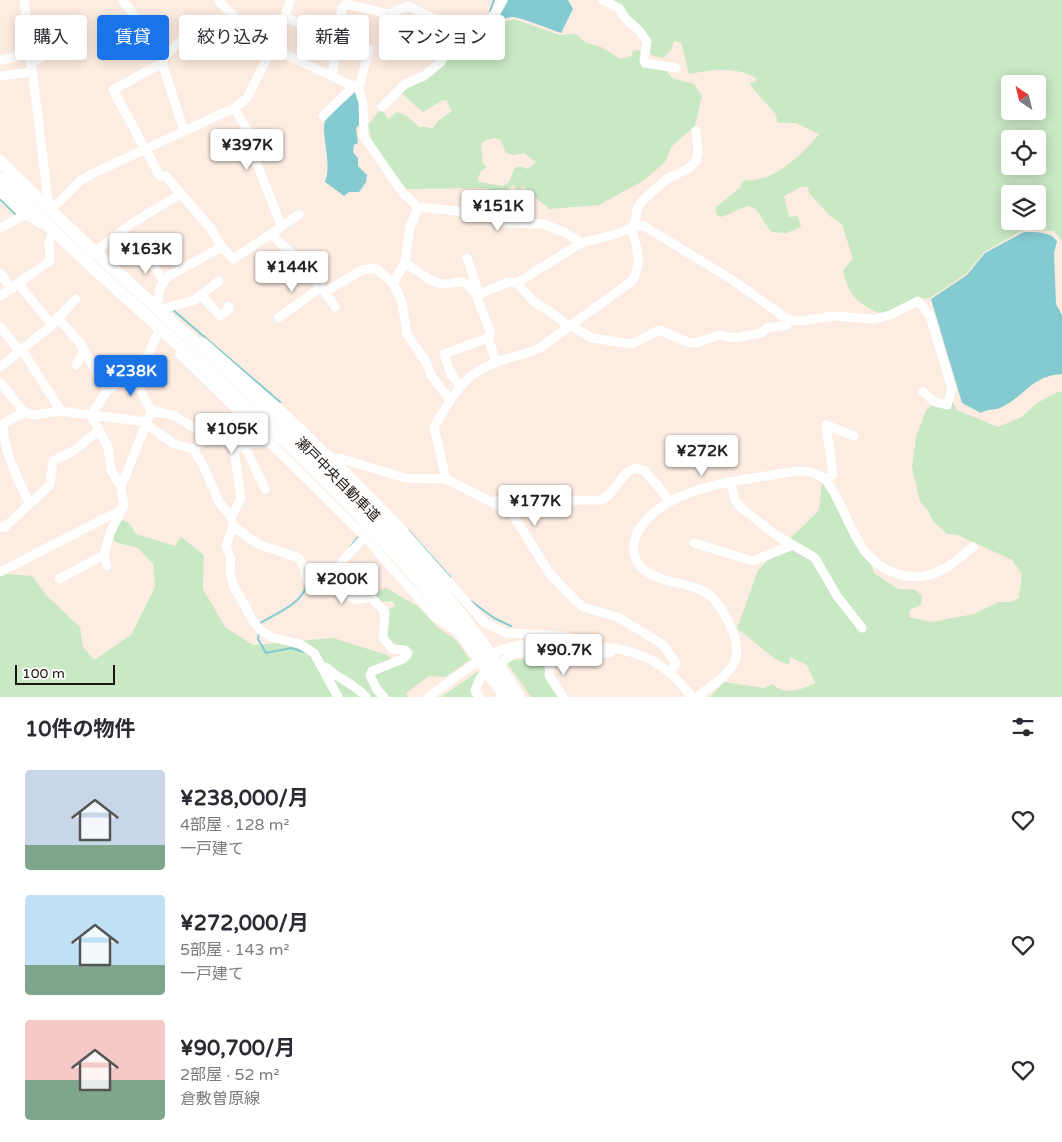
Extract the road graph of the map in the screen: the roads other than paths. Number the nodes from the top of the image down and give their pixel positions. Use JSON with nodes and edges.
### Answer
{"nodes":[{"id":1,"x":24,"y":0,"type":"edge"},
{"id":2,"x":123,"y":0,"type":"edge"},
{"id":3,"x":218,"y":0,"type":"edge"},
{"id":4,"x":291,"y":0,"type":"edge"},
{"id":5,"x":503,"y":0,"type":"edge"},
{"id":6,"x":602,"y":0,"type":"edge"},
{"id":7,"x":133,"y":15,"type":"edge"},
{"id":8,"x":233,"y":15,"type":"edge"},
{"id":9,"x":286,"y":15,"type":"edge"},
{"id":10,"x":341,"y":15,"type":"edge"},
{"id":11,"x":426,"y":15,"type":"edge"},
{"id":12,"x":495,"y":15,"type":"edge"},
{"id":13,"x":179,"y":42,"type":"edge"},
{"id":14,"x":169,"y":53,"type":"edge"},
{"id":15,"x":287,"y":55,"type":"edge"},
{"id":16,"x":0,"y":60,"type":"edge"},
{"id":17,"x":35,"y":60,"type":"edge"},
{"id":18,"x":163,"y":60,"type":"joint"},
{"id":19,"x":266,"y":60,"type":"edge"},
{"id":20,"x":334,"y":60,"type":"edge"},
{"id":21,"x":366,"y":60,"type":"edge"},
{"id":22,"x":442,"y":60,"type":"edge"},
{"id":23,"x":32,"y":63,"type":"junction"},
{"id":24,"x":676,"y":68,"type":"dead end"},
{"id":25,"x":0,"y":76,"type":"edge"},
{"id":26,"x":332,"y":76,"type":"junction"},
{"id":27,"x":357,"y":87,"type":"junction"},
{"id":28,"x":234,"y":108,"type":"junction"},
{"id":29,"x":382,"y":108,"type":"dead end"},
{"id":30,"x":323,"y":116,"type":"dead end"},
{"id":31,"x":184,"y":130,"type":"junction"},
{"id":32,"x":696,"y":131,"type":"dead end"},
{"id":33,"x":144,"y":148,"type":"junction"},
{"id":34,"x":0,"y":161,"type":"edge"},
{"id":35,"x":0,"y":178,"type":"edge"},
{"id":36,"x":0,"y":192,"type":"edge"},
{"id":37,"x":180,"y":194,"type":"junction"},
{"id":38,"x":51,"y":204,"type":"junction"},
{"id":39,"x":418,"y":207,"type":"junction"},
{"id":40,"x":298,"y":214,"type":"dead end"},
{"id":41,"x":25,"y":216,"type":"junction"},
{"id":42,"x":281,"y":224,"type":"junction"},
{"id":43,"x":633,"y":226,"type":"junction"},
{"id":44,"x":0,"y":228,"type":"edge"},
{"id":45,"x":270,"y":234,"type":"junction"},
{"id":46,"x":52,"y":236,"type":"junction"},
{"id":47,"x":581,"y":243,"type":"junction"},
{"id":48,"x":222,"y":247,"type":"junction"},
{"id":49,"x":99,"y":248,"type":"junction"},
{"id":50,"x":130,"y":254,"type":"dead end"},
{"id":51,"x":467,"y":258,"type":"dead end"},
{"id":52,"x":80,"y":262,"type":"junction"},
{"id":53,"x":405,"y":263,"type":"junction"},
{"id":54,"x":0,"y":273,"type":"edge"},
{"id":55,"x":164,"y":281,"type":"junction"},
{"id":56,"x":219,"y":281,"type":"dead end"},
{"id":57,"x":393,"y":283,"type":"junction"},
{"id":58,"x":516,"y":283,"type":"junction"},
{"id":59,"x":14,"y":287,"type":"junction"},
{"id":60,"x":323,"y":290,"type":"junction"},
{"id":61,"x":478,"y":294,"type":"junction"},
{"id":62,"x":0,"y":296,"type":"edge"},
{"id":63,"x":202,"y":296,"type":"junction"},
{"id":64,"x":76,"y":299,"type":"dead end"},
{"id":65,"x":158,"y":301,"type":"junction"},
{"id":66,"x":228,"y":306,"type":"dead end"},
{"id":67,"x":335,"y":307,"type":"dead end"},
{"id":68,"x":165,"y":308,"type":"junction"},
{"id":69,"x":278,"y":318,"type":"dead end"},
{"id":70,"x":787,"y":318,"type":"junction"},
{"id":71,"x":55,"y":321,"type":"junction"},
{"id":72,"x":0,"y":326,"type":"edge"},
{"id":73,"x":570,"y":326,"type":"junction"},
{"id":74,"x":158,"y":333,"type":"junction"},
{"id":75,"x":488,"y":338,"type":"junction"},
{"id":76,"x":21,"y":351,"type":"junction"},
{"id":77,"x":84,"y":351,"type":"junction"},
{"id":78,"x":146,"y":358,"type":"junction"},
{"id":79,"x":496,"y":362,"type":"junction"},
{"id":80,"x":76,"y":365,"type":"dead end"},
{"id":81,"x":0,"y":366,"type":"edge"},
{"id":82,"x":156,"y":371,"type":"dead end"},
{"id":83,"x":132,"y":374,"type":"junction"},
{"id":84,"x":0,"y":382,"type":"edge"},
{"id":85,"x":459,"y":385,"type":"junction"},
{"id":86,"x":107,"y":390,"type":"junction"},
{"id":87,"x":922,"y":392,"type":"dead end"},
{"id":88,"x":450,"y":400,"type":"junction"},
{"id":89,"x":60,"y":411,"type":"junction"},
{"id":90,"x":152,"y":411,"type":"junction"},
{"id":91,"x":26,"y":412,"type":"junction"},
{"id":92,"x":91,"y":415,"type":"junction"},
{"id":93,"x":147,"y":422,"type":"junction"},
{"id":94,"x":1,"y":426,"type":"edge"},
{"id":95,"x":99,"y":430,"type":"junction"},
{"id":96,"x":854,"y":436,"type":"dead end"},
{"id":97,"x":209,"y":437,"type":"junction"},
{"id":98,"x":268,"y":442,"type":"junction"},
{"id":99,"x":241,"y":444,"type":"junction"},
{"id":100,"x":193,"y":449,"type":"junction"},
{"id":101,"x":334,"y":461,"type":"junction"},
{"id":102,"x":446,"y":479,"type":"junction"},
{"id":103,"x":826,"y":480,"type":"junction"},
{"id":104,"x":311,"y":483,"type":"junction"},
{"id":105,"x":731,"y":483,"type":"junction"},
{"id":106,"x":121,"y":487,"type":"junction"},
{"id":107,"x":265,"y":489,"type":"dead end"},
{"id":108,"x":490,"y":501,"type":"junction"},
{"id":109,"x":670,"y":501,"type":"junction"},
{"id":110,"x":29,"y":502,"type":"junction"},
{"id":111,"x":121,"y":510,"type":"junction"},
{"id":112,"x":231,"y":517,"type":"junction"},
{"id":113,"x":233,"y":526,"type":"junction"},
{"id":114,"x":0,"y":527,"type":"edge"},
{"id":115,"x":365,"y":537,"type":"junction"},
{"id":116,"x":694,"y":542,"type":"dead end"},
{"id":117,"x":793,"y":545,"type":"junction"},
{"id":118,"x":973,"y":547,"type":"dead end"},
{"id":119,"x":104,"y":555,"type":"junction"},
{"id":120,"x":107,"y":566,"type":"dead end"},
{"id":121,"x":0,"y":572,"type":"edge"},
{"id":122,"x":59,"y":579,"type":"dead end"},
{"id":123,"x":332,"y":582,"type":"junction"},
{"id":124,"x":862,"y":628,"type":"dead end"},
{"id":125,"x":594,"y":646,"type":"junction"},
{"id":126,"x":490,"y":648,"type":"dead end"},
{"id":127,"x":538,"y":651,"type":"junction"},
{"id":128,"x":635,"y":653,"type":"junction"},
{"id":129,"x":322,"y":664,"type":"junction"},
{"id":130,"x":671,"y":672,"type":"junction"},
{"id":131,"x":502,"y":682,"type":"junction"},
{"id":132,"x":338,"y":697,"type":"edge"},
{"id":133,"x":366,"y":697,"type":"edge"},
{"id":134,"x":384,"y":697,"type":"edge"},
{"id":135,"x":428,"y":697,"type":"edge"},
{"id":136,"x":479,"y":697,"type":"edge"},
{"id":137,"x":505,"y":697,"type":"edge"},
{"id":138,"x":519,"y":697,"type":"edge"},
{"id":139,"x":563,"y":697,"type":"edge"},
{"id":140,"x":692,"y":697,"type":"edge"},
{"id":141,"x":697,"y":697,"type":"edge"}],
"edges":[{"from":1,"to":23,"type":"street"},
{"from":2,"to":7,"type":"street"},
{"from":3,"to":8,"type":"street"},
{"from":4,"to":9,"type":"street"},
{"from":5,"to":12,"type":"street"},
{"from":6,"to":24,"type":"street"},
{"from":10,"to":11,"type":"street"},
{"from":13,"to":14,"type":"street"},
{"from":15,"to":26,"type":"street"},
{"from":16,"to":23,"type":"street"},
{"from":17,"to":23,"type":"street"},
{"from":18,"to":31,"type":"street"},
{"from":18,"to":33,"type":"street"},
{"from":19,"to":28,"type":"street"},
{"from":20,"to":26,"type":"street"},
{"from":21,"to":27,"type":"street"},
{"from":22,"to":29,"type":"street"},
{"from":23,"to":25,"type":"street"},
{"from":23,"to":38,"type":"street"},
{"from":26,"to":27,"type":"street"},
{"from":27,"to":30,"type":"street"},
{"from":27,"to":39,"type":"street"},
{"from":28,"to":31,"type":"street"},
{"from":28,"to":42,"type":"street"},
{"from":31,"to":33,"type":"street"},
{"from":32,"to":43,"type":"street"},
{"from":33,"to":37,"type":"street"},
{"from":33,"to":38,"type":"street"},
{"from":34,"to":131,"type":"highway","name":"瀬戸中央自動車道"},
{"from":35,"to":131,"type":"highway","name":"瀬戸中央自動車道"},
{"from":36,"to":41,"type":"street"},
{"from":37,"to":48,"type":"street"},
{"from":37,"to":49,"type":"street"},
{"from":38,"to":41,"type":"street"},
{"from":38,"to":49,"type":"street"},
{"from":39,"to":47,"type":"street"},
{"from":39,"to":53,"type":"street"},
{"from":40,"to":42,"type":"street"},
{"from":41,"to":44,"type":"street"},
{"from":41,"to":46,"type":"street"},
{"from":42,"to":45,"type":"street"},
{"from":43,"to":47,"type":"street"},
{"from":43,"to":70,"type":"street"},
{"from":43,"to":73,"type":"street"},
{"from":45,"to":48,"type":"street"},
{"from":45,"to":60,"type":"street"},
{"from":46,"to":52,"type":"street"},
{"from":46,"to":59,"type":"street"},
{"from":47,"to":58,"type":"street"},
{"from":48,"to":55,"type":"street"},
{"from":49,"to":52,"type":"street"},
{"from":49,"to":65,"type":"street"},
{"from":50,"to":55,"type":"street"},
{"from":51,"to":61,"type":"street"},
{"from":52,"to":74,"type":"street"},
{"from":53,"to":57,"type":"street"},
{"from":53,"to":61,"type":"street"},
{"from":54,"to":59,"type":"street"},
{"from":55,"to":65,"type":"street"},
{"from":56,"to":63,"type":"street"},
{"from":57,"to":60,"type":"street"},
{"from":57,"to":88,"type":"street"},
{"from":58,"to":61,"type":"street"},
{"from":58,"to":73,"type":"street"},
{"from":59,"to":62,"type":"street"},
{"from":59,"to":71,"type":"street"},
{"from":60,"to":67,"type":"street"},
{"from":60,"to":69,"type":"street"},
{"from":61,"to":75,"type":"street"},
{"from":63,"to":66,"type":"street"},
{"from":63,"to":68,"type":"street"},
{"from":64,"to":71,"type":"street"},
{"from":65,"to":68,"type":"street"},
{"from":68,"to":101,"type":"street"},
{"from":70,"to":73,"type":"street"},
{"from":70,"to":87,"type":"street"},
{"from":71,"to":76,"type":"street"},
{"from":71,"to":77,"type":"street"},
{"from":72,"to":76,"type":"street"},
{"from":73,"to":79,"type":"street"},
{"from":74,"to":78,"type":"street"},
{"from":74,"to":98,"type":"street"},
{"from":75,"to":79,"type":"street"},
{"from":75,"to":85,"type":"street"},
{"from":76,"to":81,"type":"street"},
{"from":76,"to":89,"type":"street"},
{"from":77,"to":80,"type":"street"},
{"from":77,"to":86,"type":"street"},
{"from":78,"to":82,"type":"street"},
{"from":78,"to":83,"type":"street"},
{"from":79,"to":85,"type":"street"},
{"from":83,"to":86,"type":"street"},
{"from":83,"to":90,"type":"street"},
{"from":84,"to":91,"type":"street"},
{"from":85,"to":88,"type":"street"},
{"from":86,"to":92,"type":"street"},
{"from":88,"to":102,"type":"street"},
{"from":89,"to":91,"type":"street"},
{"from":89,"to":92,"type":"street"},
{"from":90,"to":93,"type":"street"},
{"from":90,"to":97,"type":"street"},
{"from":91,"to":94,"type":"street"},
{"from":92,"to":93,"type":"street"},
{"from":92,"to":95,"type":"street"},
{"from":93,"to":100,"type":"street"},
{"from":93,"to":106,"type":"street"},
{"from":94,"to":110,"type":"street"},
{"from":95,"to":106,"type":"street"},
{"from":95,"to":110,"type":"street"},
{"from":96,"to":103,"type":"street"},
{"from":97,"to":99,"type":"street"},
{"from":97,"to":100,"type":"street"},
{"from":98,"to":99,"type":"street"},
{"from":98,"to":104,"type":"street"},
{"from":99,"to":107,"type":"street"},
{"from":99,"to":112,"type":"street"},
{"from":100,"to":112,"type":"street"},
{"from":101,"to":102,"type":"street"},
{"from":101,"to":104,"type":"street"},
{"from":101,"to":125,"type":"street"},
{"from":102,"to":108,"type":"street"},
{"from":103,"to":105,"type":"street"},
{"from":103,"to":118,"type":"street"},
{"from":104,"to":115,"type":"street"},
{"from":105,"to":109,"type":"street"},
{"from":105,"to":117,"type":"street"},
{"from":106,"to":111,"type":"street"},
{"from":108,"to":109,"type":"street"},
{"from":108,"to":130,"type":"street"},
{"from":109,"to":141,"type":"street"},
{"from":110,"to":114,"type":"street"},
{"from":111,"to":119,"type":"street"},
{"from":111,"to":121,"type":"street"},
{"from":112,"to":113,"type":"street"},
{"from":113,"to":123,"type":"street"},
{"from":113,"to":129,"type":"street"},
{"from":115,"to":123,"type":"street"},
{"from":115,"to":126,"type":"street"},
{"from":116,"to":117,"type":"street"},
{"from":117,"to":124,"type":"street"},
{"from":119,"to":120,"type":"street"},
{"from":119,"to":122,"type":"street"},
{"from":123,"to":134,"type":"street"},
{"from":125,"to":128,"type":"street"},
{"from":125,"to":135,"type":"street"},
{"from":127,"to":128,"type":"street"},
{"from":127,"to":136,"type":"street"},
{"from":127,"to":139,"type":"street"},
{"from":128,"to":130,"type":"street"},
{"from":129,"to":132,"type":"street"},
{"from":129,"to":133,"type":"street"},
{"from":130,"to":140,"type":"street"},
{"from":131,"to":137,"type":"highway","name":"瀬戸中央自動車道"},
{"from":131,"to":138,"type":"highway","name":"瀬戸中央自動車道"}]}
